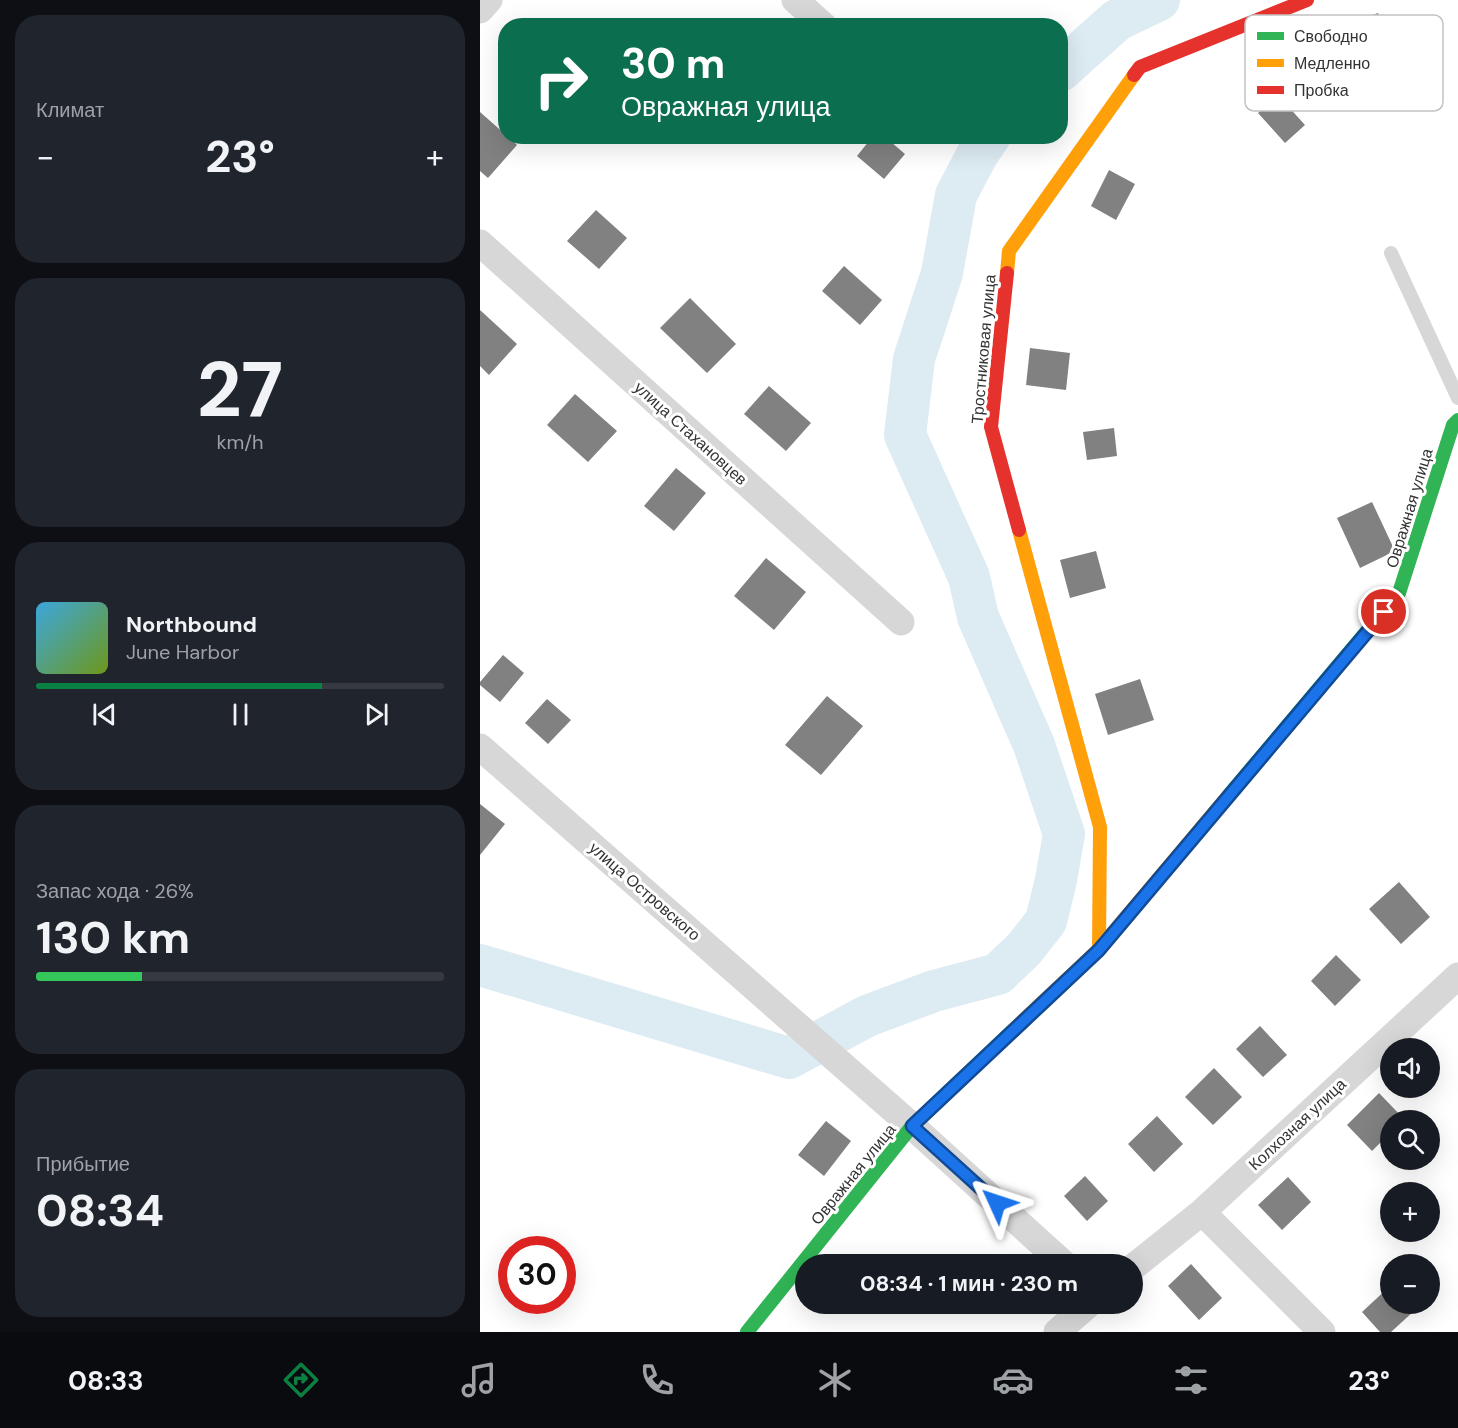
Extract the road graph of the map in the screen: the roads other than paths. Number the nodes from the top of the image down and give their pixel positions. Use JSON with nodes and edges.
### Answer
{"nodes":[{"id":1,"x":489,"y":0,"type":"edge"},
{"id":2,"x":795,"y":0,"type":"edge"},
{"id":3,"x":1307,"y":0,"type":"edge"},
{"id":4,"x":480,"y":10,"type":"edge"},
{"id":5,"x":1270,"y":15,"type":"edge"},
{"id":6,"x":815,"y":18,"type":"edge"},
{"id":7,"x":1245,"y":25,"type":"edge"},
{"id":8,"x":480,"y":243,"type":"edge"},
{"id":9,"x":1391,"y":253,"type":"dead end"},
{"id":10,"x":1458,"y":398,"type":"edge"},
{"id":11,"x":1458,"y":420,"type":"edge"},
{"id":12,"x":901,"y":622,"type":"dead end"},
{"id":13,"x":480,"y":747,"type":"edge"},
{"id":14,"x":1099,"y":950,"type":"junction"},
{"id":15,"x":1458,"y":976,"type":"edge"},
{"id":16,"x":912,"y":1126,"type":"junction"},
{"id":17,"x":1202,"y":1212,"type":"junction"},
{"id":18,"x":1053,"y":1254,"type":"edge"},
{"id":19,"x":1143,"y":1259,"type":"edge"},
{"id":20,"x":1078,"y":1314,"type":"edge"},
{"id":21,"x":747,"y":1332,"type":"edge"},
{"id":22,"x":1057,"y":1332,"type":"edge"},
{"id":23,"x":1322,"y":1332,"type":"edge"}],
"edges":[{"from":1,"to":4,"type":"street"},
{"from":2,"to":6,"type":"street"},
{"from":3,"to":5,"type":"street","name":"Тростниковая улица"},
{"from":7,"to":14,"type":"street","name":"Тростниковая улица"},
{"from":8,"to":12,"type":"street","name":"улица Стахановцев"},
{"from":9,"to":10,"type":"lane"},
{"from":11,"to":14,"type":"street","name":"Овражная улица"},
{"from":13,"to":16,"type":"street","name":"улица Островского"},
{"from":14,"to":16,"type":"street","name":"Овражная улица"},
{"from":15,"to":17,"type":"street","name":"Колхозная улица"},
{"from":16,"to":18,"type":"street"},
{"from":16,"to":21,"type":"street","name":"Овражная улица"},
{"from":17,"to":19,"type":"street","name":"Колхозная улица"},
{"from":17,"to":23,"type":"street"},
{"from":20,"to":22,"type":"street"}]}
